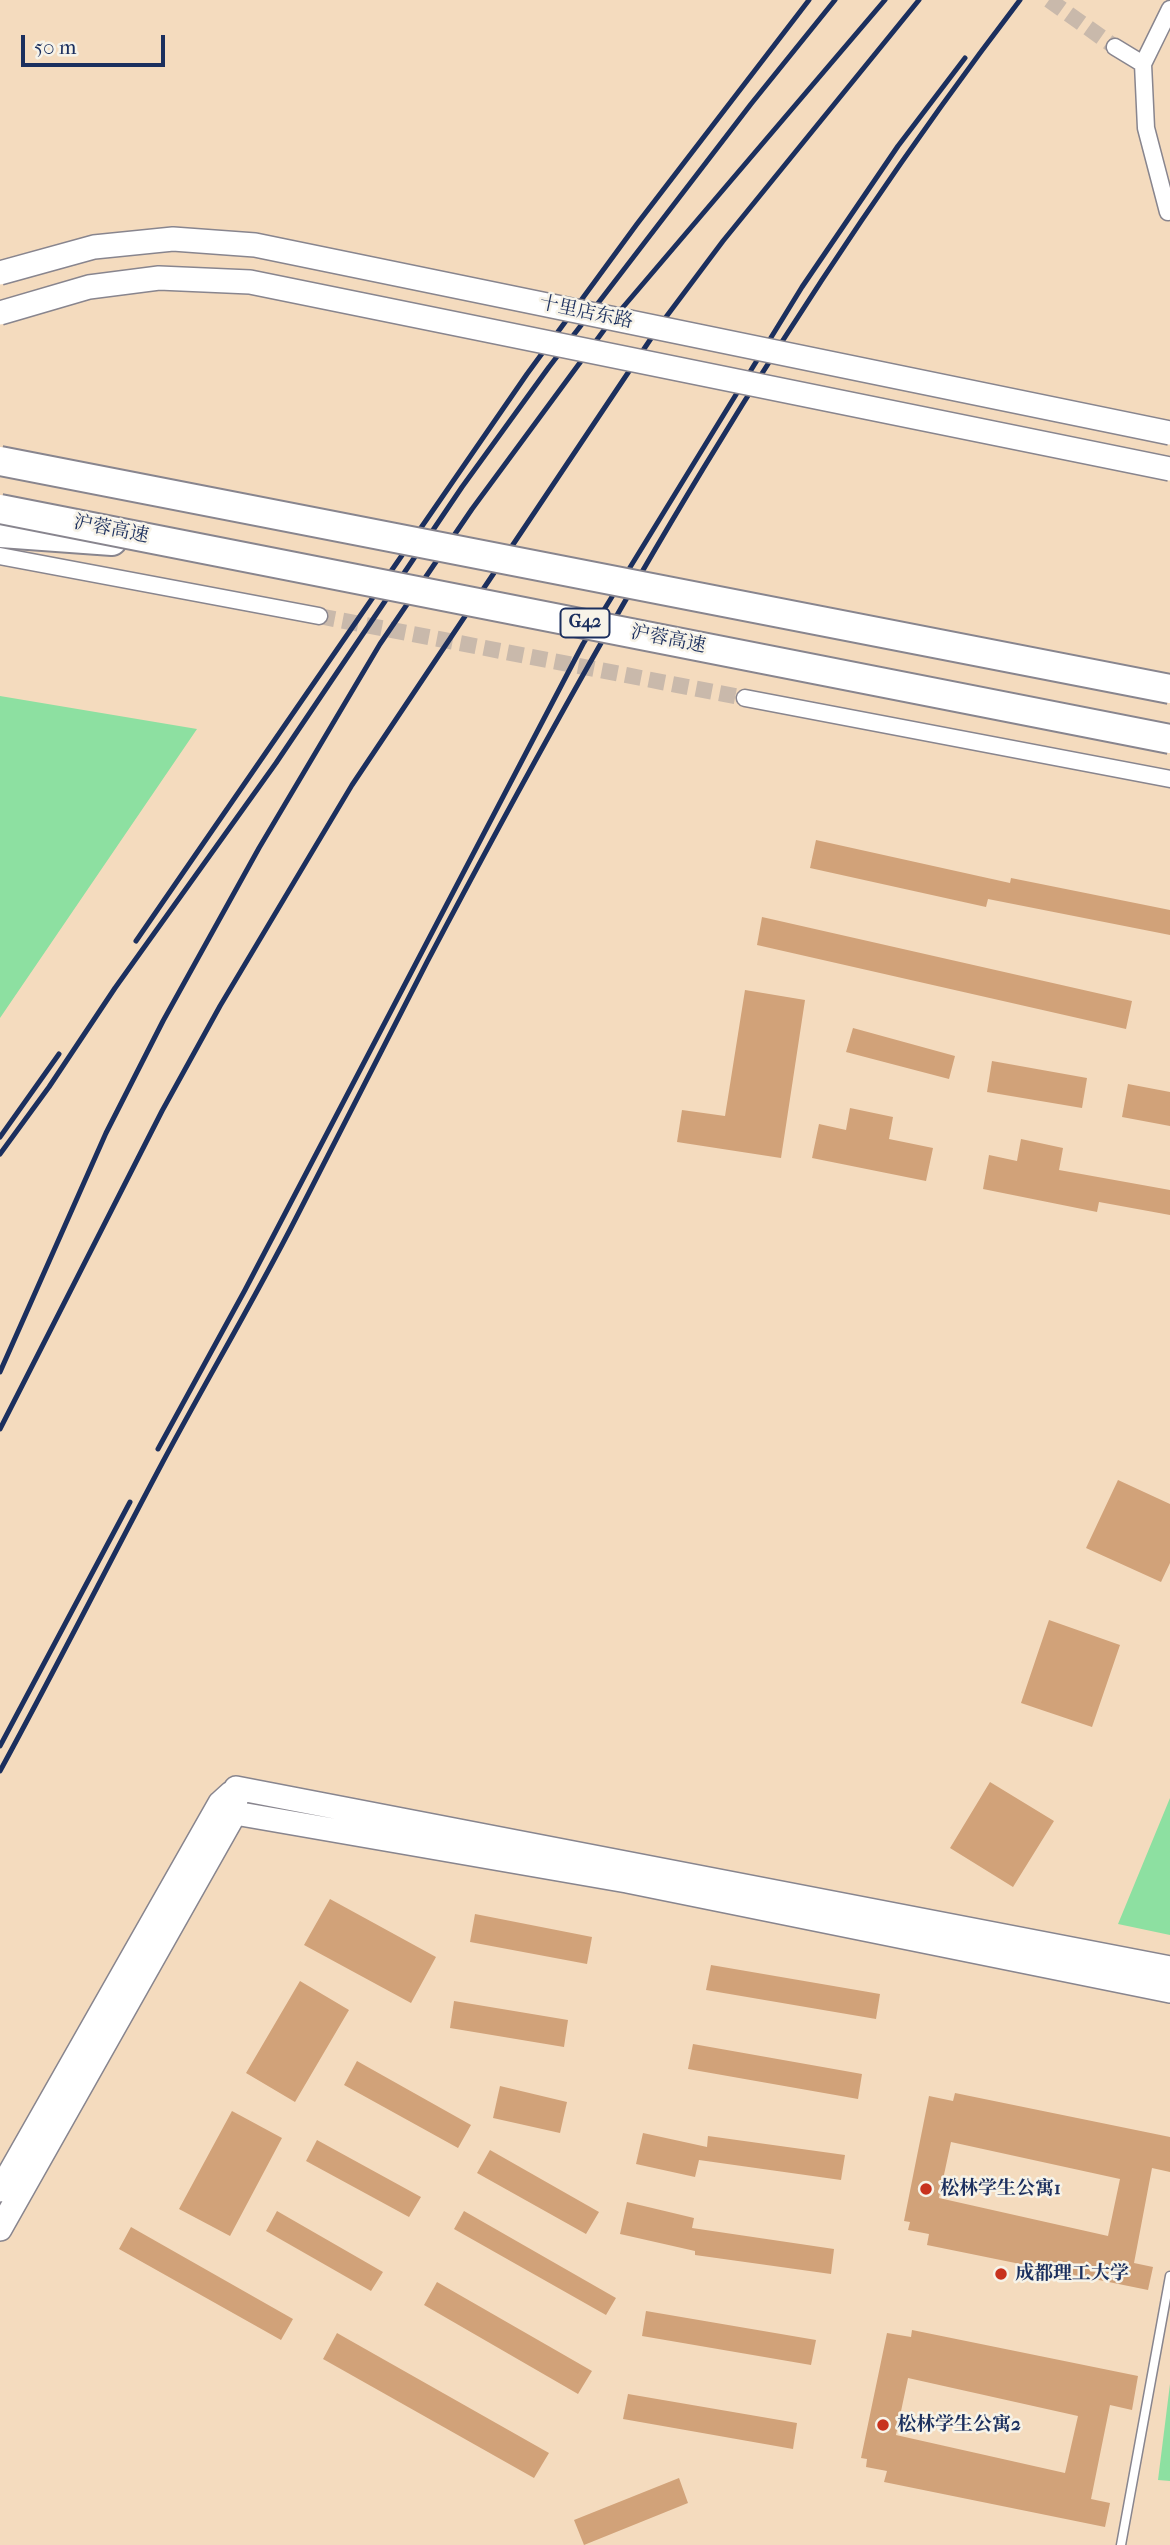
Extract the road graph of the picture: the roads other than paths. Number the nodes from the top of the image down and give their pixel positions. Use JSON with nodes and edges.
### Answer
{"nodes":[{"id":1,"x":1170,"y":9,"type":"edge"},
{"id":2,"x":1115,"y":47,"type":"tunnel mouth"},
{"id":3,"x":1143,"y":64,"type":"junction"},
{"id":4,"x":1168,"y":212,"type":"dead end"},
{"id":5,"x":0,"y":273,"type":"edge"},
{"id":6,"x":0,"y":313,"type":"edge"},
{"id":7,"x":1170,"y":433,"type":"edge"},
{"id":8,"x":0,"y":461,"type":"edge"},
{"id":9,"x":1170,"y":469,"type":"edge"},
{"id":10,"x":0,"y":509,"type":"edge"},
{"id":11,"x":0,"y":533,"type":"edge"},
{"id":12,"x":195,"y":546,"type":"junction"},
{"id":13,"x":0,"y":556,"type":"edge"},
{"id":14,"x":319,"y":617,"type":"tunnel mouth"},
{"id":15,"x":1170,"y":689,"type":"edge"},
{"id":16,"x":745,"y":698,"type":"tunnel mouth"},
{"id":17,"x":1170,"y":739,"type":"edge"},
{"id":18,"x":1170,"y":779,"type":"edge"},
{"id":19,"x":230,"y":1801,"type":"junction"},
{"id":20,"x":1170,"y":1968,"type":"edge"},
{"id":21,"x":1170,"y":1991,"type":"edge"},
{"id":22,"x":0,"y":2190,"type":"edge"},
{"id":23,"x":0,"y":2229,"type":"edge"},
{"id":24,"x":1170,"y":2276,"type":"edge"},
{"id":25,"x":1121,"y":2545,"type":"edge"}],
"edges":[{"from":1,"to":3,"type":"street"},
{"from":2,"to":3,"type":"street"},
{"from":3,"to":4,"type":"street"},
{"from":5,"to":7,"type":"street","name":"十里店东路","bridge":true},
{"from":6,"to":9,"type":"street","name":"十里店东路","bridge":true},
{"from":8,"to":15,"type":"highway","bridge":true},
{"from":10,"to":12,"type":"highway","name":"沪蓉高速","number":"G42","bridge":true},
{"from":11,"to":12,"type":"highway","bridge":true},
{"from":12,"to":17,"type":"highway","name":"沪蓉高速","number":"G42","bridge":true},
{"from":13,"to":14,"type":"street"},
{"from":16,"to":18,"type":"street"},
{"from":19,"to":20,"type":"street"},
{"from":19,"to":21,"type":"street"},
{"from":19,"to":22,"type":"street"},
{"from":19,"to":23,"type":"street"},
{"from":24,"to":25,"type":"lane"}]}
